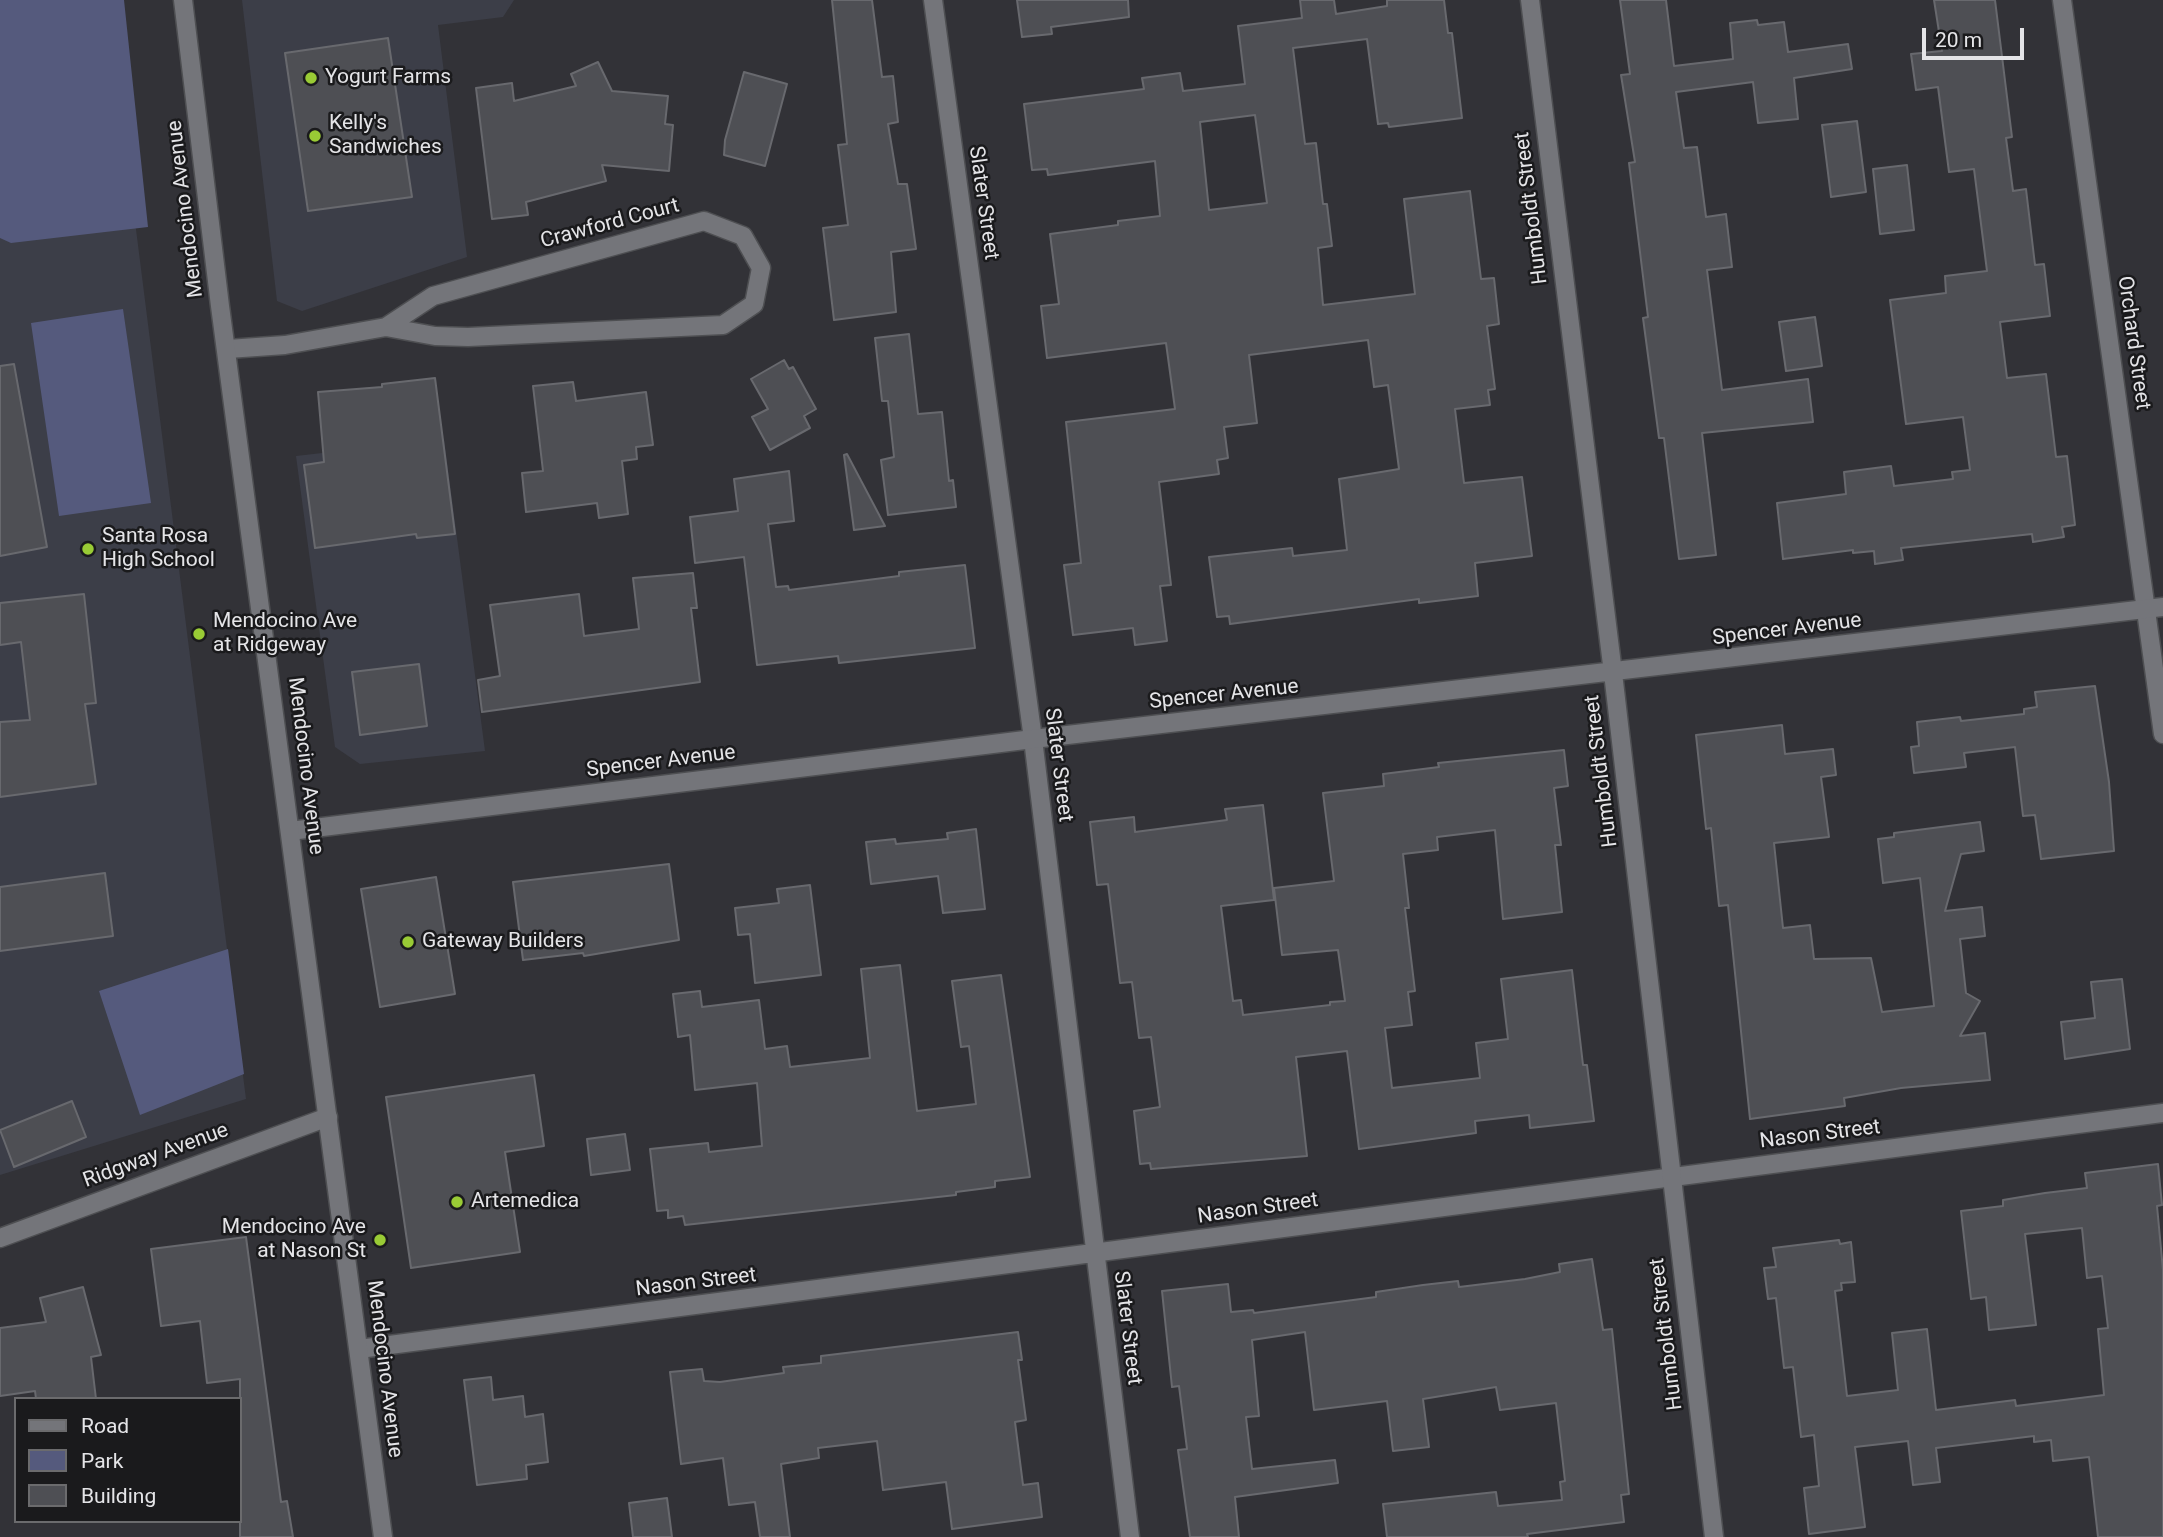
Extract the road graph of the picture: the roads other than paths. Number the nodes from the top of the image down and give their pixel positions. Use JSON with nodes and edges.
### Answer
{"nodes":[{"id":1,"x":183,"y":0,"type":"edge"},
{"id":2,"x":933,"y":0,"type":"edge"},
{"id":3,"x":1530,"y":0,"type":"edge"},
{"id":4,"x":2062,"y":0,"type":"edge"},
{"id":5,"x":387,"y":327,"type":"junction"},
{"id":6,"x":228,"y":349,"type":"junction"},
{"id":7,"x":2154,"y":608,"type":"edge"},
{"id":8,"x":1614,"y":673,"type":"junction"},
{"id":9,"x":2163,"y":734,"type":"edge"},
{"id":10,"x":1033,"y":739,"type":"junction"},
{"id":11,"x":290,"y":831,"type":"junction"},
{"id":12,"x":2163,"y":1113,"type":"edge"},
{"id":13,"x":328,"y":1117,"type":"junction"},
{"id":14,"x":1671,"y":1178,"type":"junction"},
{"id":15,"x":0,"y":1238,"type":"edge"},
{"id":16,"x":1095,"y":1254,"type":"junction"},
{"id":17,"x":359,"y":1349,"type":"junction"},
{"id":18,"x":383,"y":1537,"type":"edge"},
{"id":19,"x":1130,"y":1537,"type":"edge"},
{"id":20,"x":1714,"y":1537,"type":"edge"}],
"edges":[{"from":1,"to":6,"type":"street","name":"Mendocino Avenue"},
{"from":2,"to":10,"type":"street","name":"Slater Street"},
{"from":3,"to":8,"type":"street","name":"Humboldt Street"},
{"from":4,"to":7,"type":"street","name":"Orchard Street"},
{"from":5,"to":5,"type":"street","name":"Crawford Court"},
{"from":5,"to":6,"type":"street","name":"Crawford Court"},
{"from":6,"to":11,"type":"street","name":"Mendocino Avenue"},
{"from":7,"to":8,"type":"street","name":"Spencer Avenue"},
{"from":7,"to":9,"type":"street","name":"Orchard Street"},
{"from":8,"to":10,"type":"street","name":"Spencer Avenue"},
{"from":8,"to":14,"type":"street","name":"Humboldt Street"},
{"from":10,"to":11,"type":"street","name":"Spencer Avenue"},
{"from":10,"to":16,"type":"street","name":"Slater Street"},
{"from":11,"to":13,"type":"street","name":"Mendocino Avenue"},
{"from":12,"to":14,"type":"street","name":"Nason Street"},
{"from":13,"to":15,"type":"street","name":"Ridgway Avenue"},
{"from":13,"to":17,"type":"street","name":"Mendocino Avenue"},
{"from":14,"to":16,"type":"street","name":"Nason Street"},
{"from":14,"to":20,"type":"street","name":"Humboldt Street"},
{"from":16,"to":17,"type":"street","name":"Nason Street"},
{"from":16,"to":19,"type":"street","name":"Slater Street"},
{"from":17,"to":18,"type":"street","name":"Mendocino Avenue"}]}
